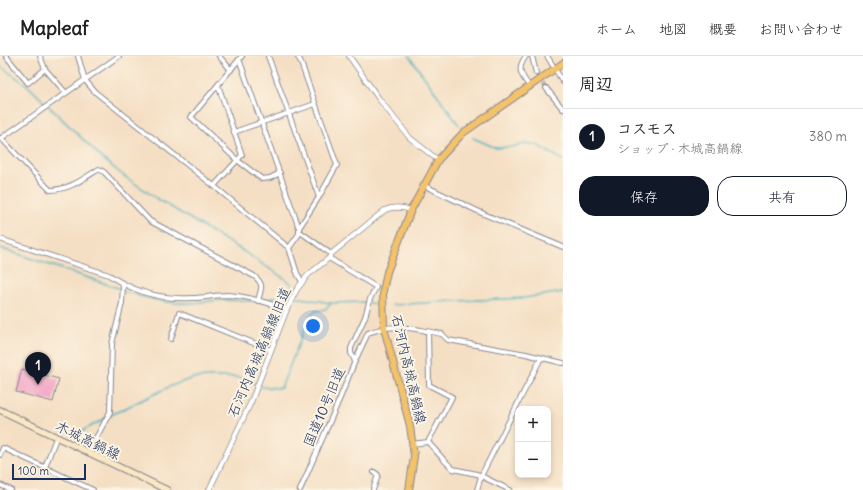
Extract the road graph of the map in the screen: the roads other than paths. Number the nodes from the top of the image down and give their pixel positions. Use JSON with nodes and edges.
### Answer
{"nodes":[{"id":1,"x":6,"y":56,"type":"edge"},
{"id":2,"x":40,"y":56,"type":"edge"},
{"id":3,"x":78,"y":56,"type":"edge"},
{"id":4,"x":119,"y":56,"type":"edge"},
{"id":5,"x":219,"y":56,"type":"edge"},
{"id":6,"x":268,"y":56,"type":"edge"},
{"id":7,"x":297,"y":56,"type":"edge"},
{"id":8,"x":349,"y":56,"type":"edge"},
{"id":9,"x":526,"y":56,"type":"edge"},
{"id":10,"x":532,"y":56,"type":"edge"},
{"id":11,"x":547,"y":56,"type":"edge"},
{"id":12,"x":240,"y":58,"type":"edge"},
{"id":13,"x":559,"y":66,"type":"edge"},
{"id":14,"x":45,"y":69,"type":"junction"},
{"id":15,"x":231,"y":70,"type":"junction"},
{"id":16,"x":536,"y":73,"type":"tunnel mouth"},
{"id":17,"x":85,"y":80,"type":"junction"},
{"id":18,"x":563,"y":82,"type":"edge"},
{"id":19,"x":218,"y":85,"type":"junction"},
{"id":20,"x":530,"y":87,"type":"junction"},
{"id":21,"x":546,"y":88,"type":"tunnel mouth"},
{"id":22,"x":66,"y":93,"type":"junction"},
{"id":23,"x":315,"y":104,"type":"junction"},
{"id":24,"x":563,"y":109,"type":"edge"},
{"id":25,"x":289,"y":114,"type":"junction"},
{"id":26,"x":262,"y":123,"type":"junction"},
{"id":27,"x":234,"y":132,"type":"junction"},
{"id":28,"x":0,"y":138,"type":"edge"},
{"id":29,"x":238,"y":160,"type":"junction"},
{"id":30,"x":438,"y":160,"type":"junction"},
{"id":31,"x":280,"y":173,"type":"junction"},
{"id":32,"x":423,"y":185,"type":"junction"},
{"id":33,"x":214,"y":186,"type":"junction"},
{"id":34,"x":319,"y":198,"type":"junction"},
{"id":35,"x":411,"y":210,"type":"junction"},
{"id":36,"x":299,"y":230,"type":"junction"},
{"id":37,"x":0,"y":238,"type":"edge"},
{"id":38,"x":563,"y":247,"type":"edge"},
{"id":39,"x":289,"y":248,"type":"junction"},
{"id":40,"x":330,"y":256,"type":"junction"},
{"id":41,"x":302,"y":282,"type":"junction"},
{"id":42,"x":123,"y":285,"type":"junction"},
{"id":43,"x":258,"y":300,"type":"junction"},
{"id":44,"x":287,"y":310,"type":"junction"},
{"id":45,"x":384,"y":328,"type":"junction"},
{"id":46,"x":428,"y":331,"type":"junction"},
{"id":47,"x":171,"y":339,"type":"dead end"},
{"id":48,"x":271,"y":350,"type":"junction"},
{"id":49,"x":541,"y":358,"type":"junction"},
{"id":50,"x":355,"y":361,"type":"junction"},
{"id":51,"x":563,"y":363,"type":"edge"},
{"id":52,"x":0,"y":410,"type":"edge"},
{"id":53,"x":56,"y":438,"type":"junction"},
{"id":54,"x":428,"y":442,"type":"junction"},
{"id":55,"x":412,"y":444,"type":"junction"},
{"id":56,"x":88,"y":453,"type":"junction"},
{"id":57,"x":0,"y":455,"type":"edge"},
{"id":58,"x":45,"y":467,"type":"junction"},
{"id":59,"x":374,"y":472,"type":"dead end"},
{"id":60,"x":481,"y":476,"type":"junction"},
{"id":61,"x":0,"y":485,"type":"edge"},
{"id":62,"x":11,"y":490,"type":"edge"},
{"id":63,"x":93,"y":490,"type":"edge"},
{"id":64,"x":167,"y":490,"type":"edge"},
{"id":65,"x":209,"y":490,"type":"edge"},
{"id":66,"x":300,"y":490,"type":"edge"},
{"id":67,"x":373,"y":490,"type":"edge"},
{"id":68,"x":409,"y":490,"type":"edge"},
{"id":69,"x":477,"y":490,"type":"edge"},
{"id":70,"x":510,"y":490,"type":"edge"}],
"edges":[{"from":1,"to":14,"type":"street"},
{"from":2,"to":14,"type":"street"},
{"from":3,"to":17,"type":"street"},
{"from":4,"to":17,"type":"street"},
{"from":5,"to":15,"type":"street"},
{"from":6,"to":25,"type":"street"},
{"from":7,"to":23,"type":"street"},
{"from":8,"to":30,"type":"street"},
{"from":9,"to":20,"type":"street"},
{"from":10,"to":16,"type":"street"},
{"from":11,"to":13,"type":"street"},
{"from":12,"to":15,"type":"street"},
{"from":12,"to":26,"type":"street"},
{"from":13,"to":18,"type":"street"},
{"from":13,"to":20,"type":"main road","name":"石河内高城高鍋線"},
{"from":14,"to":22,"type":"street"},
{"from":15,"to":19,"type":"street"},
{"from":17,"to":22,"type":"street"},
{"from":17,"to":33,"type":"street"},
{"from":19,"to":27,"type":"street"},
{"from":19,"to":29,"type":"street"},
{"from":20,"to":30,"type":"main road","name":"石河内高城高鍋線"},
{"from":21,"to":24,"type":"street"},
{"from":22,"to":28,"type":"street"},
{"from":23,"to":25,"type":"street"},
{"from":23,"to":34,"type":"street"},
{"from":25,"to":26,"type":"street"},
{"from":25,"to":34,"type":"street"},
{"from":26,"to":27,"type":"street"},
{"from":26,"to":31,"type":"street"},
{"from":27,"to":29,"type":"street"},
{"from":28,"to":43,"type":"street"},
{"from":29,"to":31,"type":"street"},
{"from":29,"to":33,"type":"street"},
{"from":30,"to":32,"type":"main road","name":"石河内高城高鍋線"},
{"from":31,"to":36,"type":"street"},
{"from":32,"to":35,"type":"main road","name":"石河内高城高鍋線"},
{"from":32,"to":38,"type":"street"},
{"from":33,"to":39,"type":"street"},
{"from":34,"to":36,"type":"street"},
{"from":35,"to":40,"type":"street","name":"石河内高城高鍋線旧道"},
{"from":35,"to":45,"type":"main road","name":"石河内高城高鍋線"},
{"from":36,"to":39,"type":"street"},
{"from":36,"to":40,"type":"street"},
{"from":37,"to":42,"type":"street"},
{"from":39,"to":41,"type":"street"},
{"from":40,"to":41,"type":"street","name":"石河内高城高鍋線旧道"},
{"from":40,"to":50,"type":"street","name":"国道10号旧道"},
{"from":41,"to":44,"type":"street","name":"石河内高城高鍋線旧道"},
{"from":42,"to":43,"type":"street"},
{"from":42,"to":56,"type":"street"},
{"from":43,"to":44,"type":"street"},
{"from":44,"to":48,"type":"street","name":"石河内高城高鍋線旧道"},
{"from":45,"to":46,"type":"street"},
{"from":45,"to":50,"type":"street"},
{"from":45,"to":55,"type":"main road","name":"石河内高城高鍋線"},
{"from":46,"to":49,"type":"street"},
{"from":46,"to":54,"type":"street"},
{"from":47,"to":48,"type":"street"},
{"from":48,"to":65,"type":"street","name":"石河内高城高鍋線旧道"},
{"from":49,"to":51,"type":"street"},
{"from":49,"to":60,"type":"street"},
{"from":50,"to":66,"type":"street","name":"国道10号旧道"},
{"from":52,"to":53,"type":"main road","name":"木城高鍋線"},
{"from":53,"to":56,"type":"main road","name":"木城高鍋線"},
{"from":53,"to":58,"type":"street"},
{"from":54,"to":55,"type":"street"},
{"from":54,"to":60,"type":"street"},
{"from":55,"to":68,"type":"main road","name":"石河内高城高鍋線"},
{"from":56,"to":64,"type":"main road","name":"木城高鍋線"},
{"from":57,"to":58,"type":"street"},
{"from":58,"to":63,"type":"street"},
{"from":59,"to":67,"type":"street"},
{"from":60,"to":69,"type":"street"},
{"from":60,"to":70,"type":"street"},
{"from":61,"to":62,"type":"street"}]}
